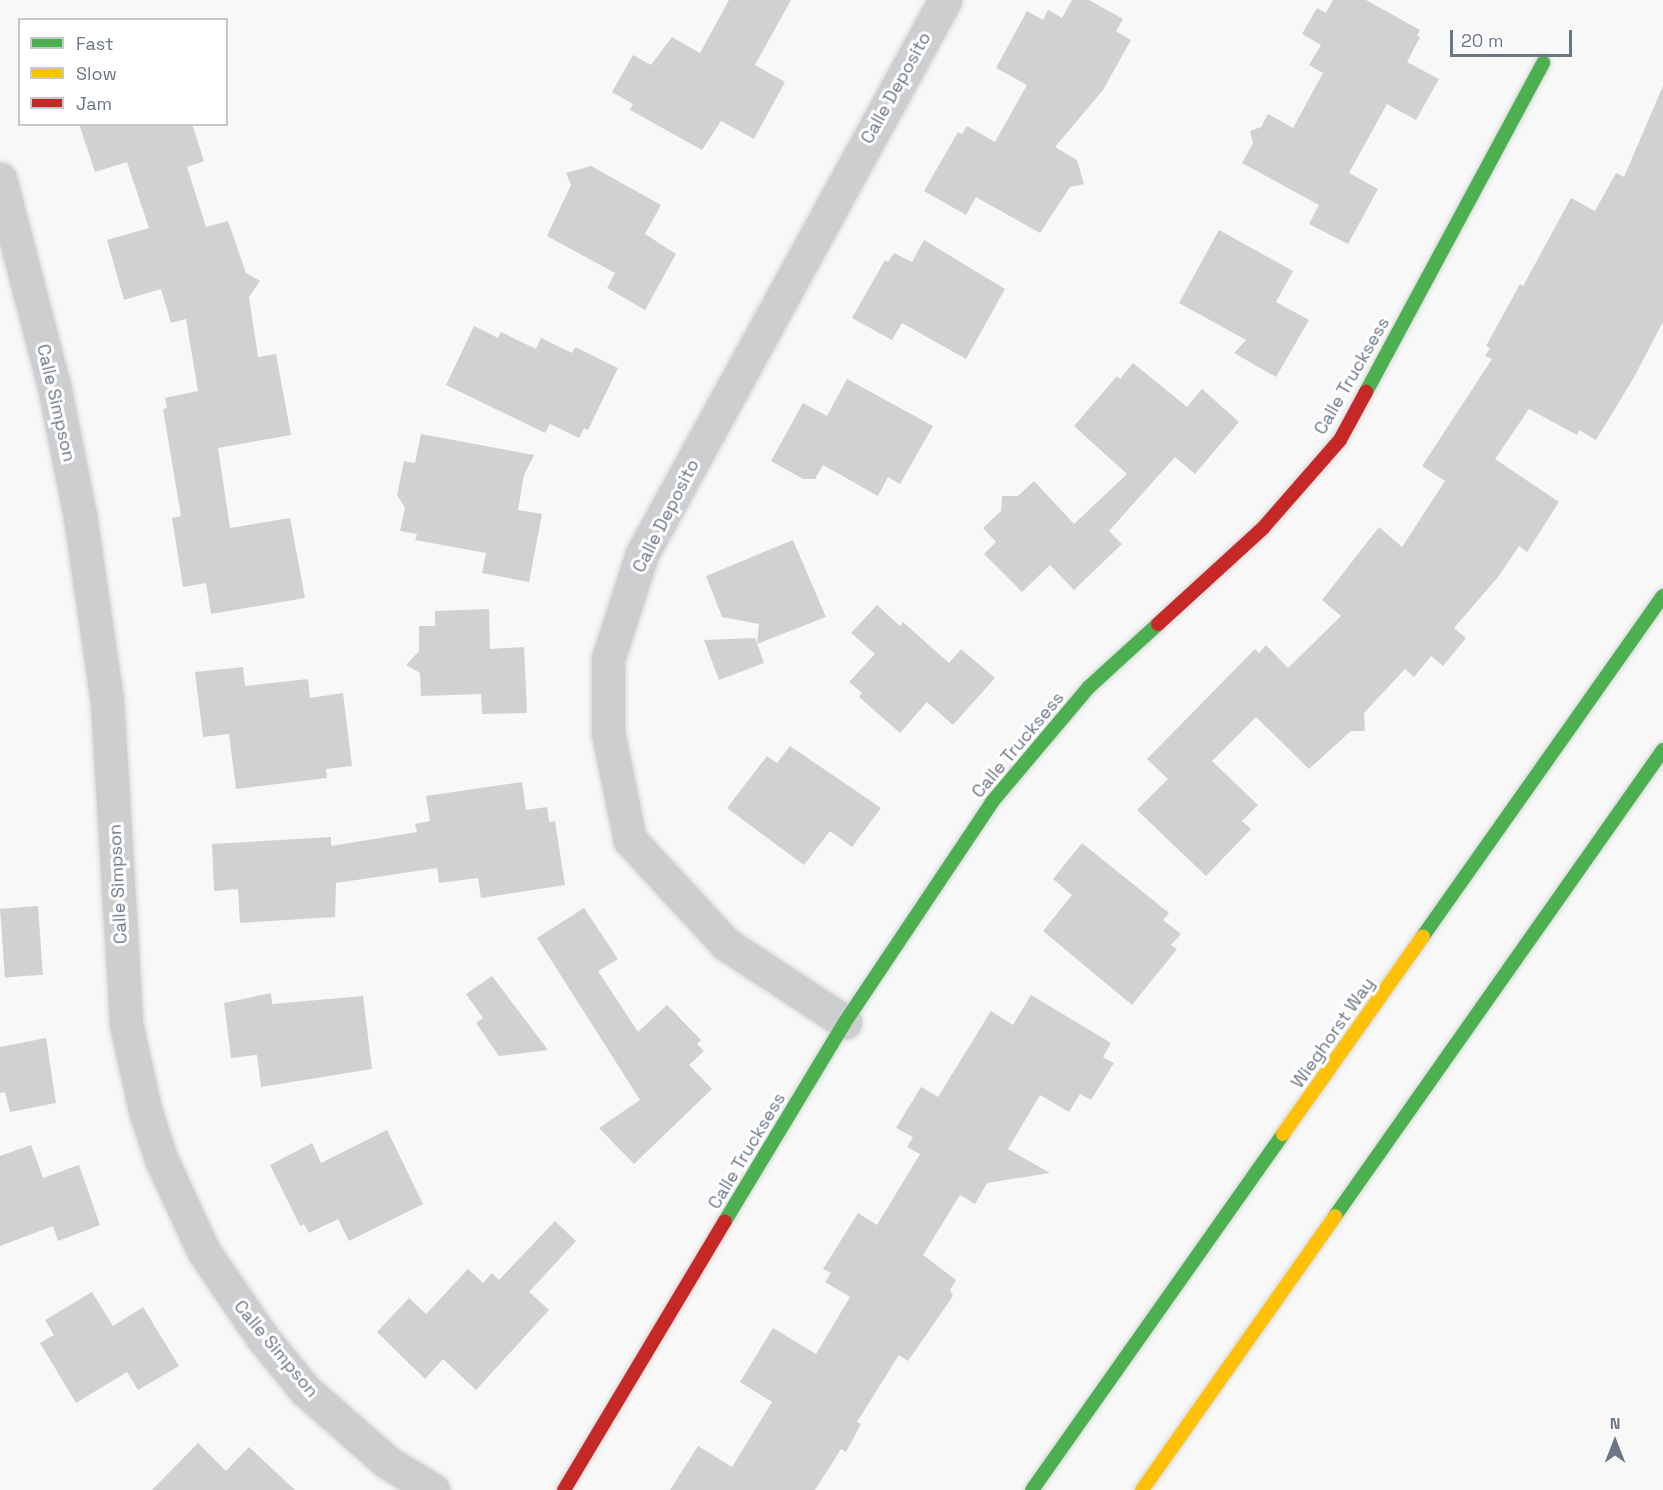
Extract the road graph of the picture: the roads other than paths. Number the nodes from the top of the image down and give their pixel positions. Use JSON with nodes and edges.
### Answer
{"nodes":[{"id":1,"x":945,"y":0,"type":"edge"},
{"id":2,"x":1543,"y":63,"type":"dead end"},
{"id":3,"x":0,"y":179,"type":"edge"},
{"id":4,"x":1663,"y":596,"type":"edge"},
{"id":5,"x":1663,"y":750,"type":"edge"},
{"id":6,"x":845,"y":1022,"type":"junction"},
{"id":7,"x":433,"y":1490,"type":"edge"},
{"id":8,"x":564,"y":1490,"type":"edge"},
{"id":9,"x":1032,"y":1490,"type":"edge"},
{"id":10,"x":1142,"y":1490,"type":"edge"}],
"edges":[{"from":1,"to":6,"type":"street","name":"Calle Deposito"},
{"from":2,"to":6,"type":"street","name":"Calle Trucksess"},
{"from":3,"to":7,"type":"street","name":"Calle Simpson"},
{"from":4,"to":9,"type":"street","name":"Wieghorst Way"},
{"from":5,"to":10,"type":"street"},
{"from":6,"to":8,"type":"street","name":"Calle Trucksess"}]}
